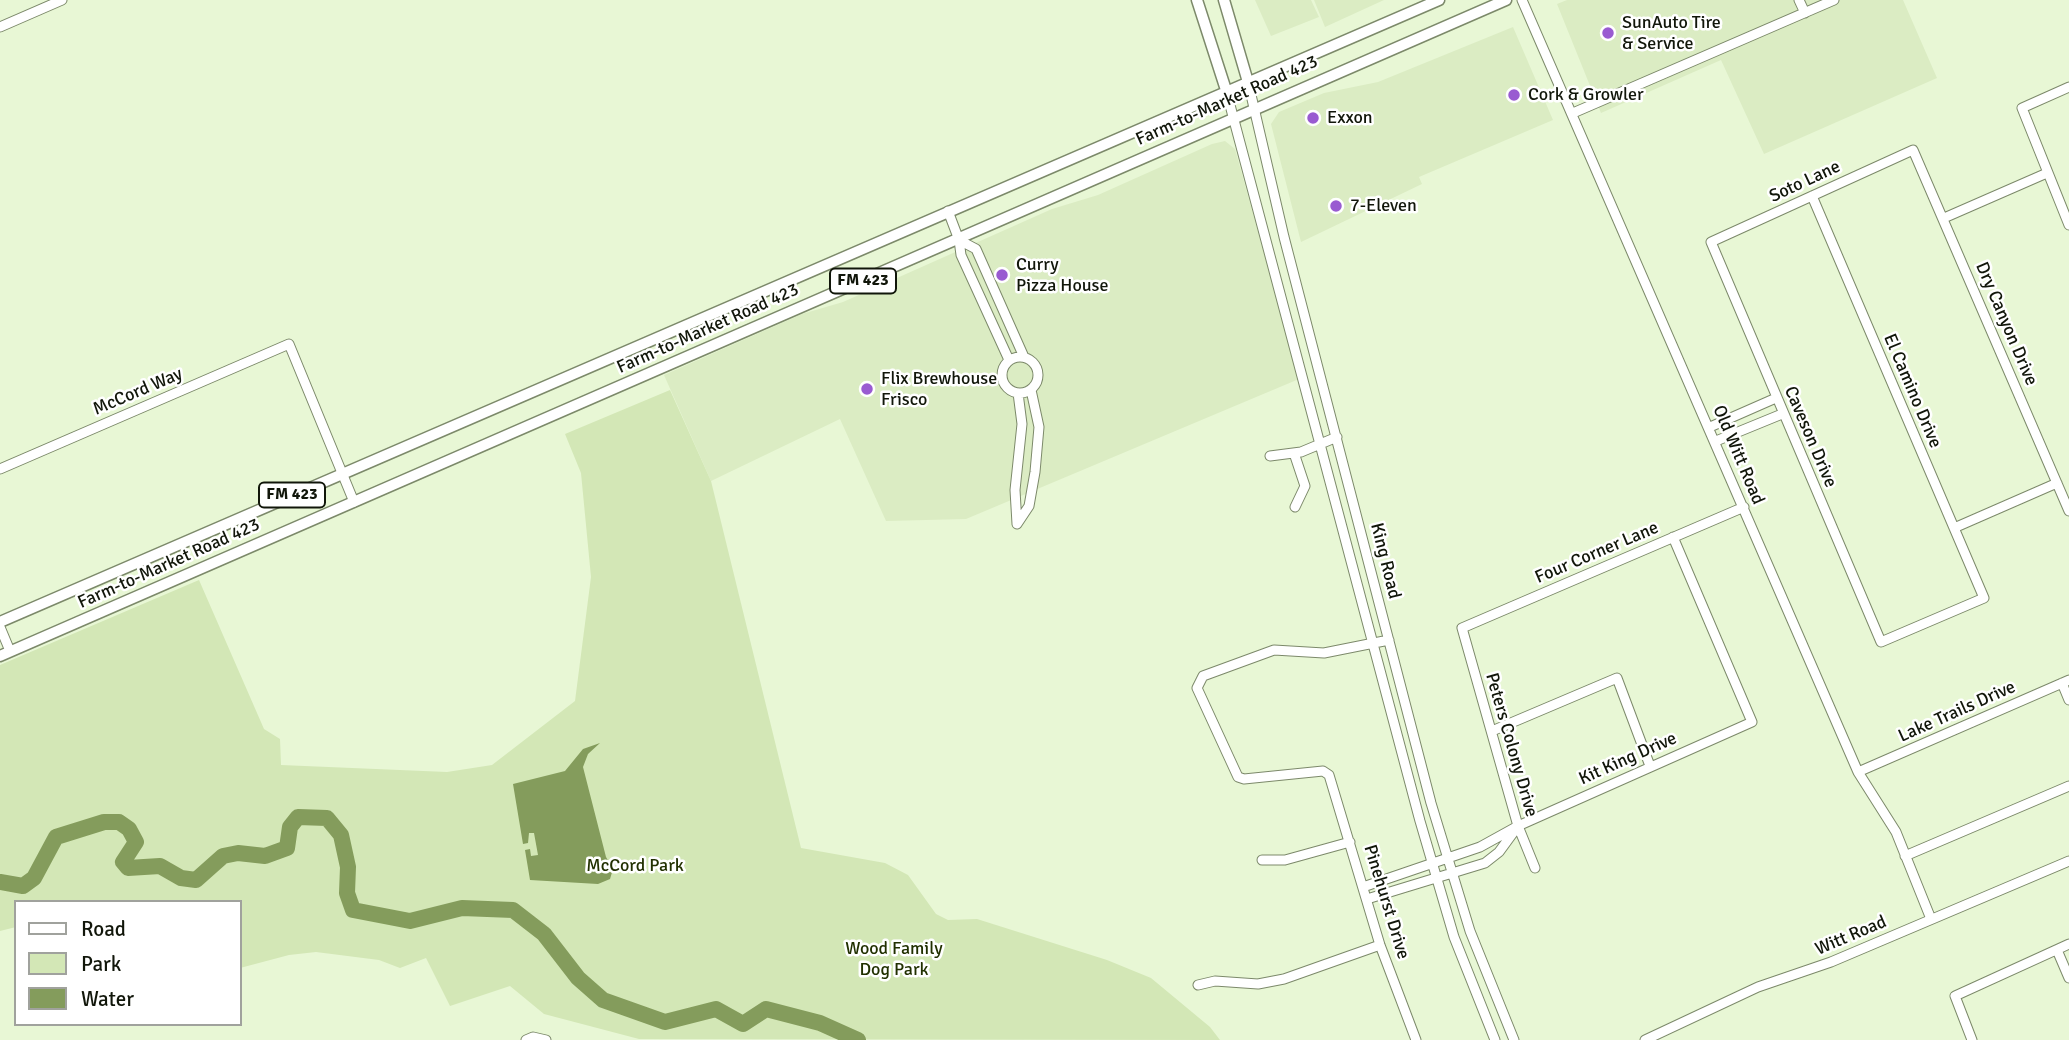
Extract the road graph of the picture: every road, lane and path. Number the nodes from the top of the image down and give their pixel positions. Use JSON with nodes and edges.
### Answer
{"nodes":[{"id":1,"x":62,"y":0,"type":"edge"},
{"id":2,"x":1198,"y":0,"type":"edge"},
{"id":3,"x":1224,"y":0,"type":"edge"},
{"id":4,"x":1439,"y":0,"type":"edge"},
{"id":5,"x":1506,"y":0,"type":"edge"},
{"id":6,"x":1522,"y":0,"type":"edge"},
{"id":7,"x":1800,"y":0,"type":"edge"},
{"id":8,"x":1835,"y":0,"type":"edge"},
{"id":9,"x":1805,"y":13,"type":"junction"},
{"id":10,"x":0,"y":27,"type":"edge"},
{"id":11,"x":1248,"y":82,"type":"junction"},
{"id":12,"x":2069,"y":87,"type":"edge"},
{"id":13,"x":1226,"y":90,"type":"junction"},
{"id":14,"x":1253,"y":108,"type":"junction"},
{"id":15,"x":1573,"y":113,"type":"junction"},
{"id":16,"x":1234,"y":117,"type":"junction"},
{"id":17,"x":1913,"y":150,"type":"joint"},
{"id":18,"x":2047,"y":173,"type":"junction"},
{"id":19,"x":1812,"y":196,"type":"junction"},
{"id":20,"x":948,"y":211,"type":"junction"},
{"id":21,"x":1944,"y":218,"type":"junction"},
{"id":22,"x":2069,"y":225,"type":"edge"},
{"id":23,"x":1284,"y":237,"type":"junction"},
{"id":24,"x":959,"y":240,"type":"junction"},
{"id":25,"x":1267,"y":242,"type":"junction"},
{"id":26,"x":1711,"y":242,"type":"joint"},
{"id":27,"x":1024,"y":357,"type":"junction"},
{"id":28,"x":1009,"y":360,"type":"junction"},
{"id":29,"x":1031,"y":390,"type":"junction"},
{"id":30,"x":1018,"y":393,"type":"junction"},
{"id":31,"x":1776,"y":398,"type":"junction"},
{"id":32,"x":1782,"y":414,"type":"junction"},
{"id":33,"x":1710,"y":427,"type":"junction"},
{"id":34,"x":1337,"y":437,"type":"junction"},
{"id":35,"x":1321,"y":441,"type":"junction"},
{"id":36,"x":1716,"y":441,"type":"junction"},
{"id":37,"x":1294,"y":453,"type":"junction"},
{"id":38,"x":1270,"y":456,"type":"dead end"},
{"id":39,"x":0,"y":469,"type":"edge"},
{"id":40,"x":342,"y":474,"type":"junction"},
{"id":41,"x":2057,"y":483,"type":"junction"},
{"id":42,"x":354,"y":502,"type":"junction"},
{"id":43,"x":1295,"y":507,"type":"dead end"},
{"id":44,"x":1744,"y":507,"type":"junction"},
{"id":45,"x":2069,"y":512,"type":"edge"},
{"id":46,"x":1954,"y":528,"type":"junction"},
{"id":47,"x":1674,"y":537,"type":"junction"},
{"id":48,"x":1984,"y":598,"type":"joint"},
{"id":49,"x":0,"y":625,"type":"edge"},
{"id":50,"x":1462,"y":628,"type":"joint"},
{"id":51,"x":1389,"y":640,"type":"junction"},
{"id":52,"x":1372,"y":644,"type":"junction"},
{"id":53,"x":5,"y":653,"type":"edge"},
{"id":54,"x":2065,"y":681,"type":"edge"},
{"id":55,"x":2069,"y":700,"type":"edge"},
{"id":56,"x":1492,"y":731,"type":"junction"},
{"id":57,"x":1650,"y":766,"type":"junction"},
{"id":58,"x":1858,"y":772,"type":"junction"},
{"id":59,"x":2069,"y":786,"type":"edge"},
{"id":60,"x":1518,"y":827,"type":"junction"},
{"id":61,"x":1350,"y":842,"type":"junction"},
{"id":62,"x":1905,"y":856,"type":"junction"},
{"id":63,"x":1448,"y":858,"type":"junction"},
{"id":64,"x":1262,"y":860,"type":"dead end"},
{"id":65,"x":2069,"y":861,"type":"edge"},
{"id":66,"x":1432,"y":863,"type":"junction"},
{"id":67,"x":1535,"y":868,"type":"dead end"},
{"id":68,"x":1452,"y":874,"type":"junction"},
{"id":69,"x":1436,"y":878,"type":"junction"},
{"id":70,"x":1363,"y":887,"type":"junction"},
{"id":71,"x":1367,"y":899,"type":"junction"},
{"id":72,"x":1931,"y":919,"type":"junction"},
{"id":73,"x":2069,"y":944,"type":"edge"},
{"id":74,"x":1380,"y":945,"type":"junction"},
{"id":75,"x":2057,"y":950,"type":"junction"},
{"id":76,"x":2069,"y":978,"type":"edge"},
{"id":77,"x":1198,"y":985,"type":"dead end"},
{"id":78,"x":545,"y":1039,"type":"edge"},
{"id":79,"x":526,"y":1040,"type":"edge"},
{"id":80,"x":1416,"y":1040,"type":"edge"},
{"id":81,"x":1496,"y":1040,"type":"edge"},
{"id":82,"x":1514,"y":1040,"type":"edge"},
{"id":83,"x":1645,"y":1040,"type":"edge"},
{"id":84,"x":1972,"y":1040,"type":"edge"}],
"edges":[{"from":1,"to":10,"type":"street"},
{"from":2,"to":13,"type":"main road"},
{"from":3,"to":11,"type":"main road"},
{"from":4,"to":11,"type":"main road","name":"Farm-to-Market Road 423","number":"FM 423"},
{"from":5,"to":14,"type":"main road","name":"Farm-to-Market Road 423","number":"FM 423"},
{"from":6,"to":15,"type":"street","name":"Old Witt Road"},
{"from":7,"to":9,"type":"street"},
{"from":8,"to":9,"type":"street"},
{"from":9,"to":15,"type":"street"},
{"from":11,"to":13,"type":"main road","name":"Farm-to-Market Road 423","number":"FM 423"},
{"from":11,"to":14,"type":"street","name":"King Road"},
{"from":12,"to":18,"type":"street"},
{"from":13,"to":16,"type":"street","name":"King Road"},
{"from":13,"to":20,"type":"main road","name":"Farm-to-Market Road 423","number":"FM 423"},
{"from":14,"to":16,"type":"main road","name":"Farm-to-Market Road 423","number":"FM 423"},
{"from":14,"to":23,"type":"street","name":"King Road"},
{"from":15,"to":33,"type":"street","name":"Old Witt Road"},
{"from":16,"to":24,"type":"main road","name":"Farm-to-Market Road 423","number":"FM 423"},
{"from":16,"to":25,"type":"street","name":"King Road"},
{"from":17,"to":19,"type":"street","name":"Soto Lane"},
{"from":17,"to":21,"type":"street","name":"Dry Canyon Drive"},
{"from":18,"to":21,"type":"street"},
{"from":18,"to":22,"type":"street"},
{"from":19,"to":26,"type":"street","name":"Soto Lane"},
{"from":19,"to":46,"type":"street","name":"El Camino Drive"},
{"from":20,"to":24,"type":"street"},
{"from":20,"to":40,"type":"main road","name":"Farm-to-Market Road 423","number":"FM 423"},
{"from":21,"to":41,"type":"street","name":"Dry Canyon Drive"},
{"from":23,"to":25,"type":"street"},
{"from":23,"to":34,"type":"street","name":"King Road"},
{"from":24,"to":27,"type":"street"},
{"from":24,"to":28,"type":"street"},
{"from":24,"to":42,"type":"main road","name":"Farm-to-Market Road 423","number":"FM 423"},
{"from":25,"to":35,"type":"street","name":"King Road"},
{"from":26,"to":31,"type":"street","name":"Caveson Drive"},
{"from":27,"to":28,"type":"street"},
{"from":27,"to":29,"type":"street"},
{"from":28,"to":30,"type":"street"},
{"from":29,"to":30,"type":"street"},
{"from":29,"to":30,"type":"street"},
{"from":31,"to":32,"type":"street","name":"Caveson Drive"},
{"from":31,"to":33,"type":"street"},
{"from":32,"to":36,"type":"street"},
{"from":32,"to":48,"type":"street","name":"Caveson Drive"},
{"from":33,"to":36,"type":"street","name":"Old Witt Road"},
{"from":34,"to":35,"type":"street"},
{"from":34,"to":51,"type":"street","name":"King Road"},
{"from":35,"to":37,"type":"street"},
{"from":35,"to":52,"type":"street","name":"King Road"},
{"from":36,"to":44,"type":"street","name":"Old Witt Road"},
{"from":37,"to":38,"type":"street"},
{"from":37,"to":43,"type":"street"},
{"from":39,"to":40,"type":"street","name":"McCord Way"},
{"from":40,"to":42,"type":"street"},
{"from":40,"to":49,"type":"main road","name":"Farm-to-Market Road 423","number":"FM 423"},
{"from":41,"to":45,"type":"street","name":"Dry Canyon Drive"},
{"from":41,"to":46,"type":"street"},
{"from":42,"to":53,"type":"main road","name":"Farm-to-Market Road 423","number":"FM 423"},
{"from":44,"to":47,"type":"street","name":"Four Corner Lane"},
{"from":44,"to":58,"type":"street","name":"Old Witt Road"},
{"from":46,"to":48,"type":"street","name":"El Camino Drive"},
{"from":47,"to":50,"type":"street","name":"Four Corner Lane"},
{"from":47,"to":57,"type":"street","name":"Kit King Drive"},
{"from":49,"to":53,"type":"street"},
{"from":50,"to":56,"type":"street","name":"Peters Colony Drive"},
{"from":51,"to":52,"type":"street"},
{"from":51,"to":63,"type":"street","name":"King Road"},
{"from":52,"to":61,"type":"street","name":"Pinehurst Drive"},
{"from":52,"to":66,"type":"street","name":"King Road"},
{"from":54,"to":55,"type":"street"},
{"from":54,"to":58,"type":"street","name":"Lake Trails Drive"},
{"from":56,"to":57,"type":"street"},
{"from":56,"to":60,"type":"street","name":"Peters Colony Drive"},
{"from":57,"to":60,"type":"street","name":"Kit King Drive"},
{"from":58,"to":62,"type":"street","name":"Old Witt Road"},
{"from":59,"to":62,"type":"street"},
{"from":60,"to":63,"type":"street","name":"Kit King Drive"},
{"from":60,"to":67,"type":"street","name":"Peters Colony Drive"},
{"from":60,"to":68,"type":"street","name":"Kit King Drive"},
{"from":61,"to":64,"type":"street"},
{"from":61,"to":70,"type":"street","name":"Pinehurst Drive"},
{"from":62,"to":72,"type":"street","name":"Old Witt Road"},
{"from":63,"to":66,"type":"street","name":"Kit King Drive"},
{"from":63,"to":68,"type":"street","name":"King Road"},
{"from":65,"to":72,"type":"street","name":"Witt Road"},
{"from":66,"to":69,"type":"street","name":"King Road"},
{"from":66,"to":70,"type":"street","name":"Kit King Drive"},
{"from":68,"to":69,"type":"street","name":"Kit King Drive"},
{"from":68,"to":82,"type":"street","name":"King Road"},
{"from":69,"to":71,"type":"street","name":"Kit King Drive"},
{"from":69,"to":81,"type":"street","name":"King Road"},
{"from":70,"to":71,"type":"street","name":"Pinehurst Drive"},
{"from":71,"to":74,"type":"street","name":"Pinehurst Drive"},
{"from":72,"to":83,"type":"street","name":"Witt Road"},
{"from":73,"to":75,"type":"street"},
{"from":74,"to":77,"type":"street"},
{"from":74,"to":80,"type":"street","name":"Pinehurst Drive"},
{"from":75,"to":76,"type":"street"},
{"from":75,"to":84,"type":"street"},
{"from":78,"to":79,"type":"street"}]}
